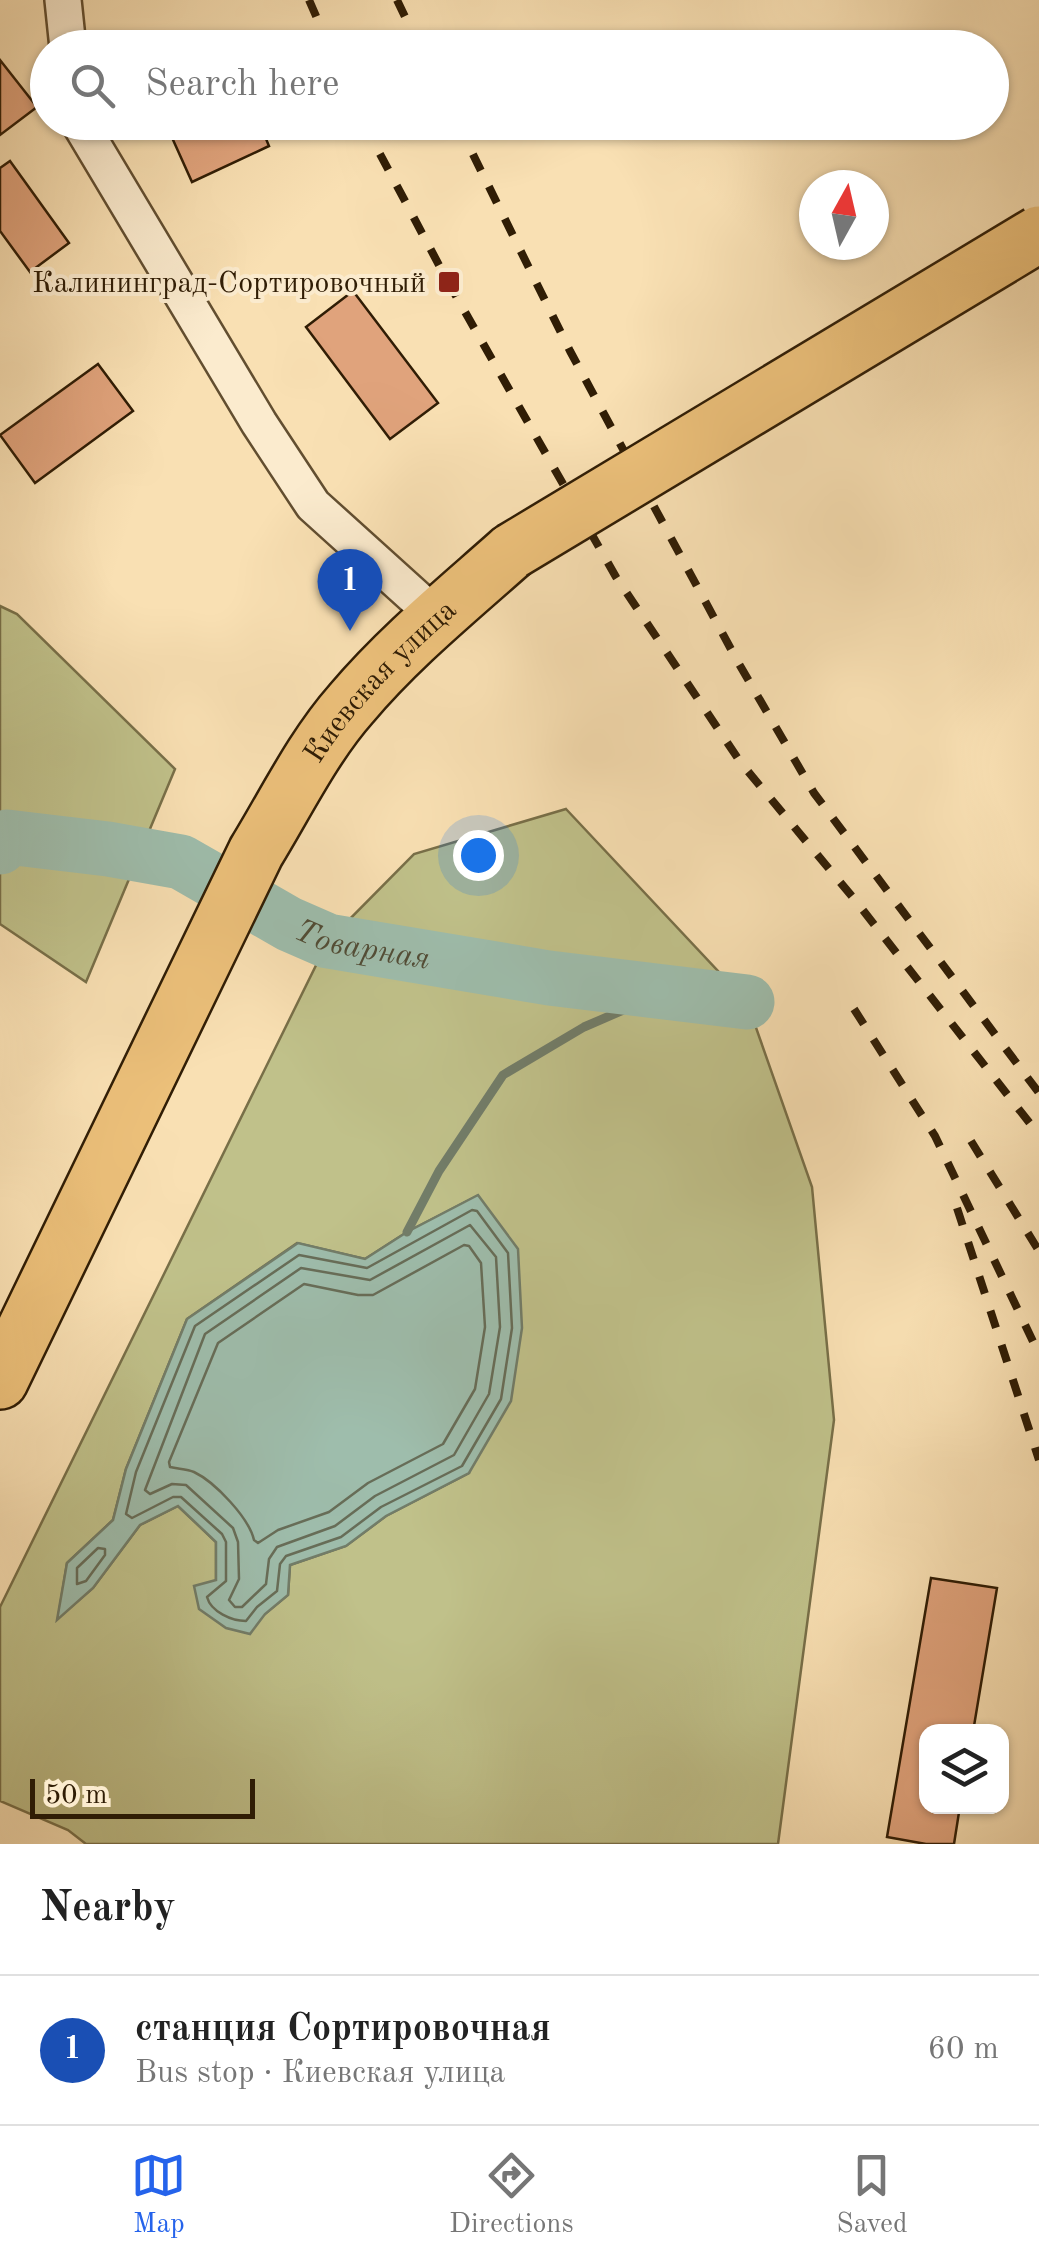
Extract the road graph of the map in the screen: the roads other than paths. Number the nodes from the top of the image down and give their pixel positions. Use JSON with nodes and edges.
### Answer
{"nodes":[{"id":1,"x":63,"y":0,"type":"edge"},
{"id":2,"x":66,"y":30,"type":"edge"},
{"id":3,"x":89,"y":140,"type":"edge"},
{"id":4,"x":1039,"y":234,"type":"edge"},
{"id":5,"x":437,"y":617,"type":"junction"},
{"id":6,"x":0,"y":1381,"type":"edge"}],
"edges":[{"from":1,"to":2,"type":"street"},
{"from":3,"to":5,"type":"street"},
{"from":4,"to":5,"type":"main road","name":"Киевская улица","bridge":true},
{"from":5,"to":6,"type":"main road","name":"Киевская улица"}]}
